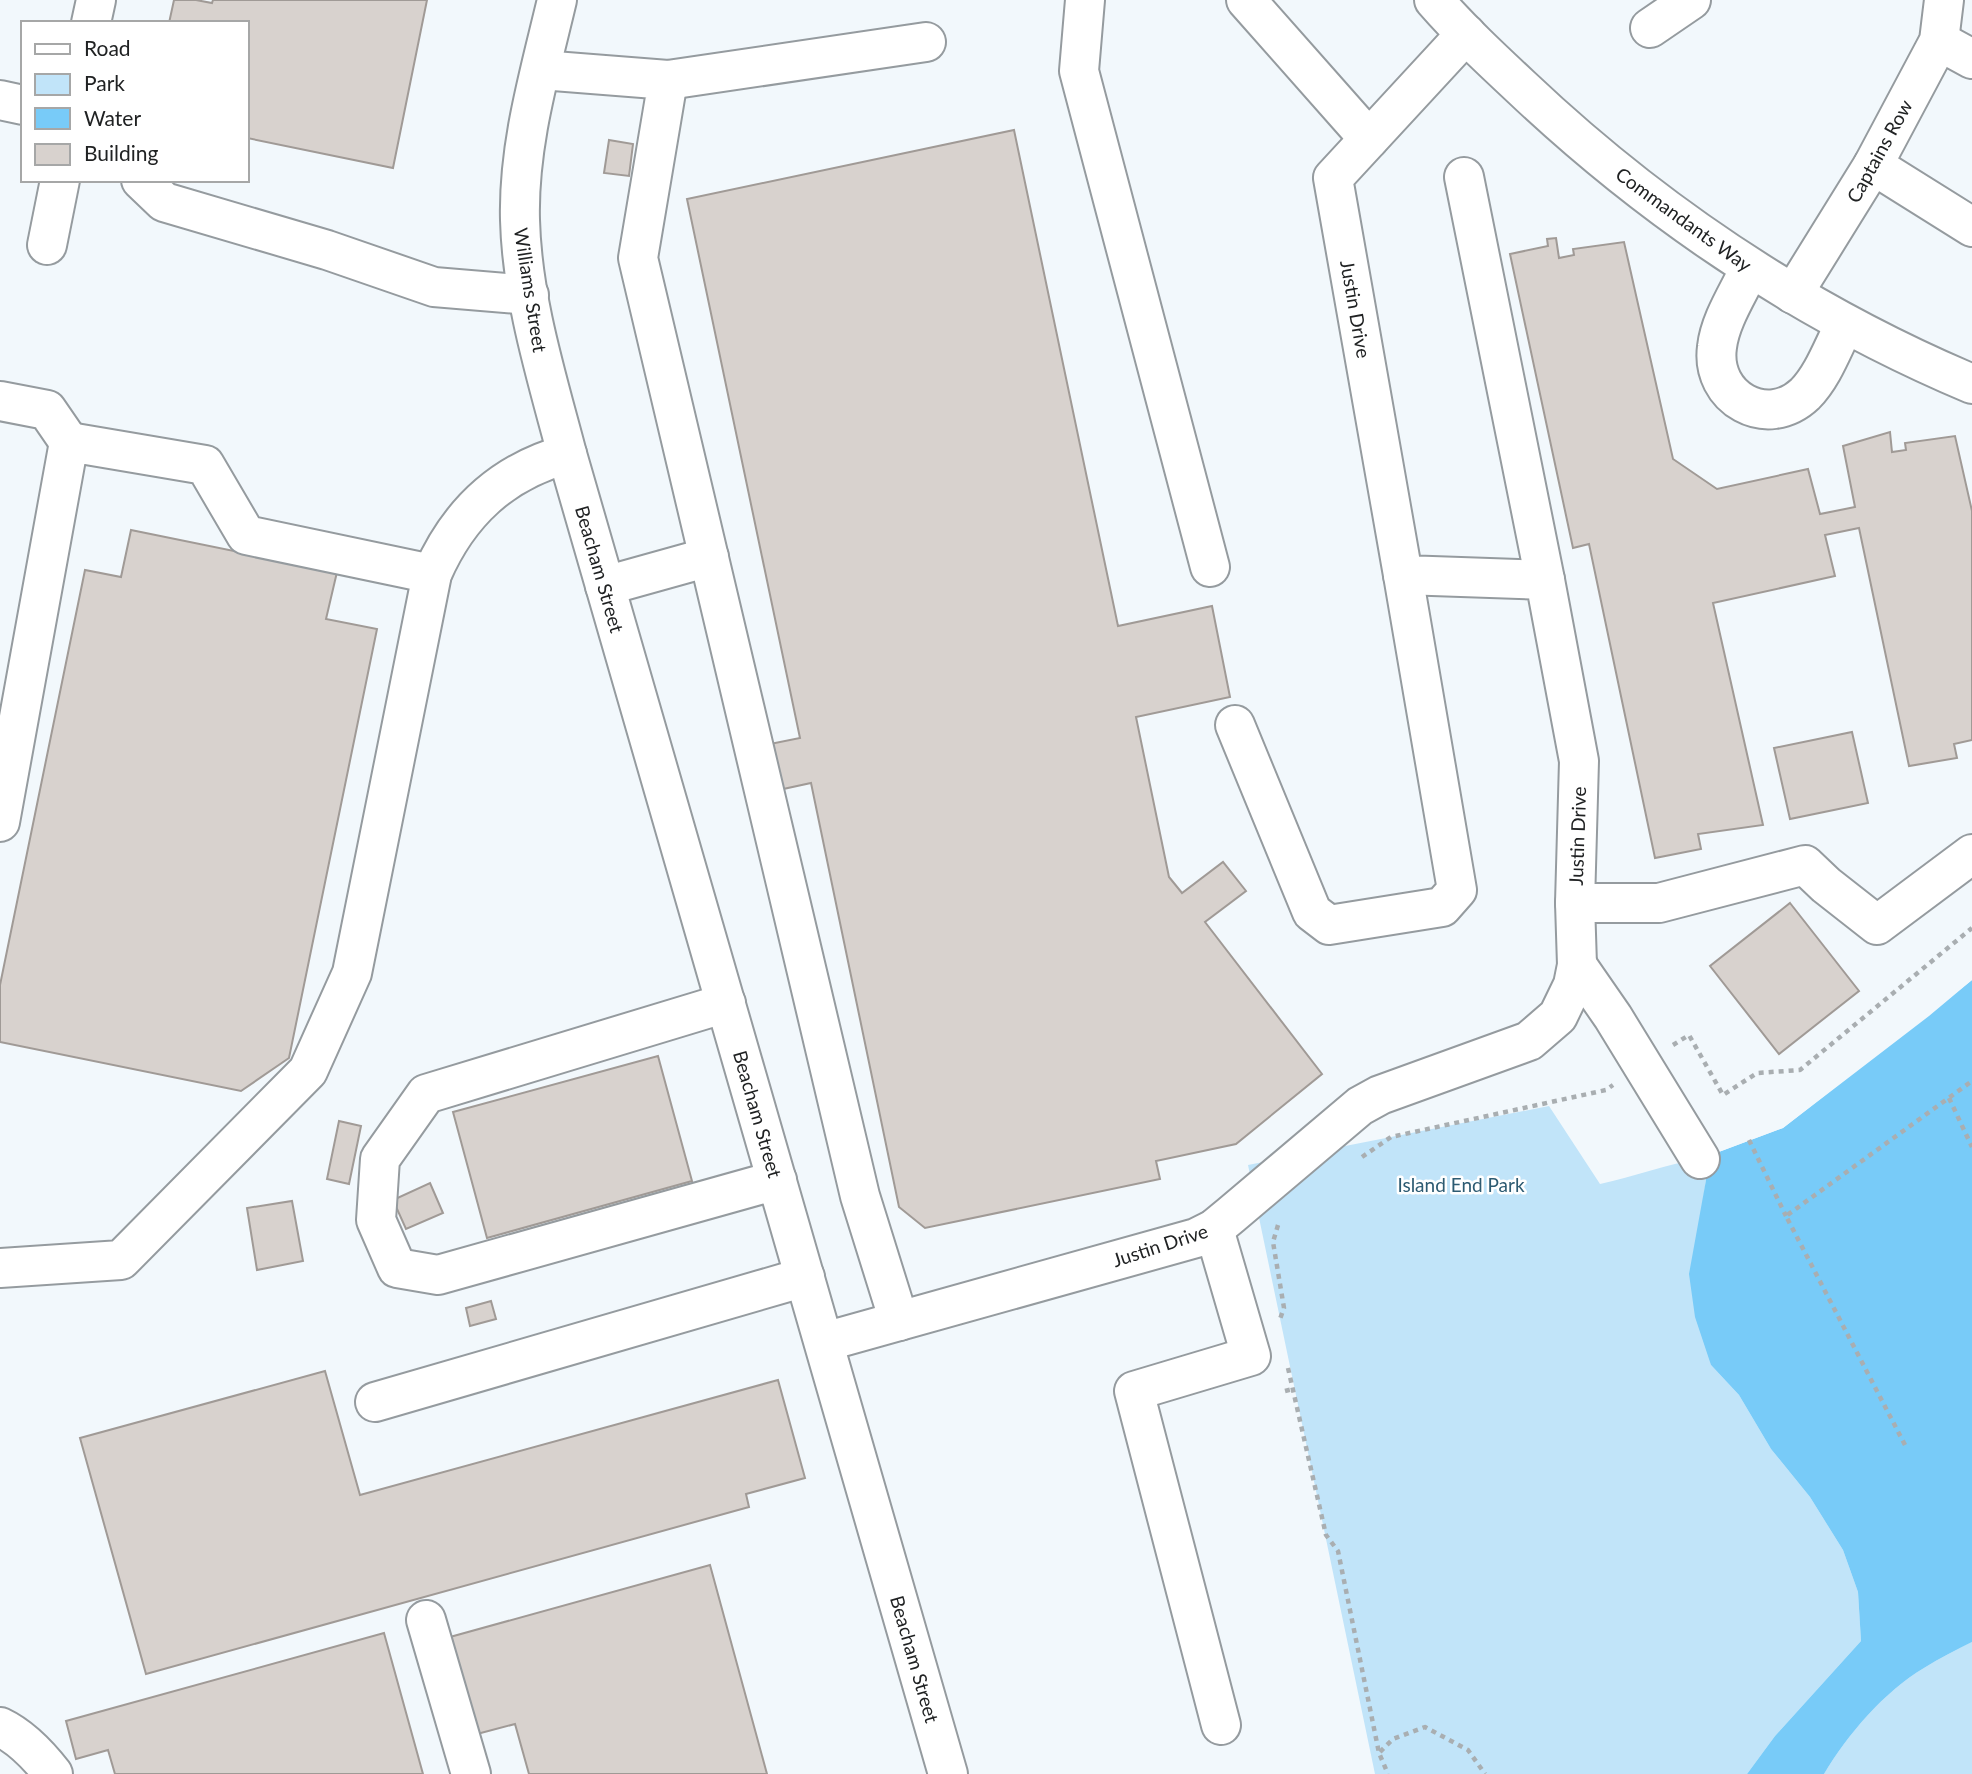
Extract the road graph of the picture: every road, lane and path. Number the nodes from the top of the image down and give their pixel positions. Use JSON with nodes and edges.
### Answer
{"nodes":[{"id":1,"x":96,"y":0,"type":"edge"},
{"id":2,"x":557,"y":0,"type":"edge"},
{"id":3,"x":1085,"y":0,"type":"edge"},
{"id":4,"x":1246,"y":0,"type":"edge"},
{"id":5,"x":1434,"y":0,"type":"edge"},
{"id":6,"x":1691,"y":0,"type":"edge"},
{"id":7,"x":1944,"y":0,"type":"edge"},
{"id":8,"x":91,"y":21,"type":"edge"},
{"id":9,"x":1650,"y":28,"type":"dead end"},
{"id":10,"x":1466,"y":34,"type":"junction"},
{"id":11,"x":1939,"y":41,"type":"junction"},
{"id":12,"x":926,"y":42,"type":"dead end"},
{"id":13,"x":1972,"y":60,"type":"edge"},
{"id":14,"x":541,"y":70,"type":"junction"},
{"id":15,"x":668,"y":80,"type":"junction"},
{"id":16,"x":0,"y":100,"type":"edge"},
{"id":17,"x":21,"y":105,"type":"edge"},
{"id":18,"x":1369,"y":139,"type":"junction"},
{"id":19,"x":1873,"y":165,"type":"junction"},
{"id":20,"x":1464,"y":177,"type":"dead end"},
{"id":21,"x":60,"y":182,"type":"edge"},
{"id":22,"x":143,"y":182,"type":"edge"},
{"id":23,"x":1972,"y":227,"type":"edge"},
{"id":24,"x":47,"y":245,"type":"dead end"},
{"id":25,"x":1751,"y":268,"type":"junction"},
{"id":26,"x":1793,"y":294,"type":"junction"},
{"id":27,"x":529,"y":295,"type":"junction"},
{"id":28,"x":1845,"y":324,"type":"junction"},
{"id":29,"x":1972,"y":384,"type":"edge"},
{"id":30,"x":0,"y":401,"type":"edge"},
{"id":31,"x":69,"y":442,"type":"junction"},
{"id":32,"x":567,"y":454,"type":"junction"},
{"id":33,"x":709,"y":556,"type":"junction"},
{"id":34,"x":1210,"y":567,"type":"dead end"},
{"id":35,"x":432,"y":574,"type":"junction"},
{"id":36,"x":1403,"y":575,"type":"junction"},
{"id":37,"x":1545,"y":580,"type":"junction"},
{"id":38,"x":605,"y":586,"type":"junction"},
{"id":39,"x":1235,"y":725,"type":"dead end"},
{"id":40,"x":0,"y":822,"type":"edge"},
{"id":41,"x":1972,"y":854,"type":"edge"},
{"id":42,"x":1575,"y":903,"type":"junction"},
{"id":43,"x":1972,"y":928,"type":"edge"},
{"id":44,"x":1577,"y":965,"type":"junction"},
{"id":45,"x":726,"y":1003,"type":"junction"},
{"id":46,"x":1642,"y":1065,"type":"junction"},
{"id":47,"x":1972,"y":1081,"type":"edge"},
{"id":48,"x":1949,"y":1098,"type":"junction"},
{"id":49,"x":1749,"y":1140,"type":"dead end"},
{"id":50,"x":1972,"y":1147,"type":"edge"},
{"id":51,"x":1700,"y":1159,"type":"dead end"},
{"id":52,"x":1359,"y":1160,"type":"dead end"},
{"id":53,"x":777,"y":1180,"type":"junction"},
{"id":54,"x":1786,"y":1216,"type":"junction"},
{"id":55,"x":1279,"y":1223,"type":"dead end"},
{"id":56,"x":1214,"y":1229,"type":"junction"},
{"id":57,"x":0,"y":1268,"type":"edge"},
{"id":58,"x":805,"y":1277,"type":"junction"},
{"id":59,"x":900,"y":1321,"type":"junction"},
{"id":60,"x":1278,"y":1324,"type":"dead end"},
{"id":61,"x":824,"y":1342,"type":"junction"},
{"id":62,"x":1287,"y":1363,"type":"dead end"},
{"id":63,"x":1293,"y":1389,"type":"junction"},
{"id":64,"x":1284,"y":1391,"type":"dead end"},
{"id":65,"x":375,"y":1402,"type":"dead end"},
{"id":66,"x":1905,"y":1445,"type":"dead end"},
{"id":67,"x":426,"y":1620,"type":"dead end"},
{"id":68,"x":1221,"y":1725,"type":"dead end"},
{"id":69,"x":0,"y":1727,"type":"edge"},
{"id":70,"x":1379,"y":1753,"type":"junction"},
{"id":71,"x":943,"y":1773,"type":"edge"},
{"id":72,"x":52,"y":1774,"type":"edge"},
{"id":73,"x":471,"y":1774,"type":"edge"},
{"id":74,"x":1388,"y":1774,"type":"edge"},
{"id":75,"x":1485,"y":1774,"type":"edge"}],
"edges":[{"from":1,"to":8,"type":"main road"},
{"from":2,"to":14,"type":"main road","name":"Williams Street"},
{"from":3,"to":34,"type":"main road"},
{"from":4,"to":18,"type":"main road"},
{"from":5,"to":10,"type":"main road","name":"Commandants Way"},
{"from":6,"to":9,"type":"main road"},
{"from":7,"to":11,"type":"main road","name":"Captains Row"},
{"from":10,"to":18,"type":"main road","name":"Justin Drive"},
{"from":10,"to":25,"type":"main road","name":"Commandants Way"},
{"from":11,"to":13,"type":"main road"},
{"from":11,"to":19,"type":"main road","name":"Captains Row"},
{"from":12,"to":15,"type":"main road"},
{"from":14,"to":15,"type":"main road"},
{"from":14,"to":27,"type":"main road","name":"Williams Street"},
{"from":15,"to":33,"type":"main road"},
{"from":16,"to":17,"type":"main road"},
{"from":18,"to":36,"type":"main road","name":"Justin Drive"},
{"from":19,"to":23,"type":"main road"},
{"from":19,"to":26,"type":"main road","name":"Captains Row"},
{"from":20,"to":37,"type":"main road","name":"Justin Drive"},
{"from":21,"to":24,"type":"main road"},
{"from":22,"to":27,"type":"main road"},
{"from":25,"to":26,"type":"main road","name":"Commandants Way"},
{"from":25,"to":28,"type":"main road"},
{"from":26,"to":28,"type":"main road","name":"Commandants Way"},
{"from":27,"to":32,"type":"main road","name":"Williams Street"},
{"from":28,"to":29,"type":"main road","name":"Commandants Way"},
{"from":30,"to":31,"type":"main road"},
{"from":31,"to":35,"type":"main road"},
{"from":31,"to":40,"type":"main road"},
{"from":32,"to":35,"type":"main road"},
{"from":32,"to":38,"type":"main road","name":"Beacham Street"},
{"from":33,"to":38,"type":"main road"},
{"from":33,"to":59,"type":"main road"},
{"from":35,"to":57,"type":"main road"},
{"from":36,"to":37,"type":"main road"},
{"from":36,"to":39,"type":"main road"},
{"from":37,"to":42,"type":"main road","name":"Justin Drive"},
{"from":38,"to":45,"type":"main road","name":"Beacham Street"},
{"from":41,"to":42,"type":"main road"},
{"from":42,"to":44,"type":"main road","name":"Justin Drive"},
{"from":43,"to":46,"type":"path"},
{"from":44,"to":46,"type":"main road"},
{"from":44,"to":56,"type":"main road","name":"Justin Drive"},
{"from":45,"to":53,"type":"main road","name":"Beacham Street"},
{"from":45,"to":53,"type":"main road"},
{"from":46,"to":51,"type":"main road"},
{"from":46,"to":52,"type":"path"},
{"from":47,"to":48,"type":"path"},
{"from":48,"to":50,"type":"path"},
{"from":48,"to":54,"type":"path"},
{"from":49,"to":54,"type":"path"},
{"from":53,"to":58,"type":"main road","name":"Beacham Street"},
{"from":54,"to":66,"type":"path"},
{"from":55,"to":60,"type":"path"},
{"from":56,"to":59,"type":"main road","name":"Justin Drive"},
{"from":56,"to":68,"type":"main road"},
{"from":58,"to":61,"type":"main road","name":"Beacham Street"},
{"from":58,"to":65,"type":"main road"},
{"from":59,"to":61,"type":"main road","name":"Justin Drive"},
{"from":61,"to":71,"type":"main road","name":"Beacham Street"},
{"from":62,"to":63,"type":"path"},
{"from":63,"to":64,"type":"path"},
{"from":63,"to":70,"type":"path"},
{"from":67,"to":73,"type":"main road"},
{"from":69,"to":72,"type":"main road"},
{"from":70,"to":74,"type":"path"},
{"from":70,"to":75,"type":"path"}]}
